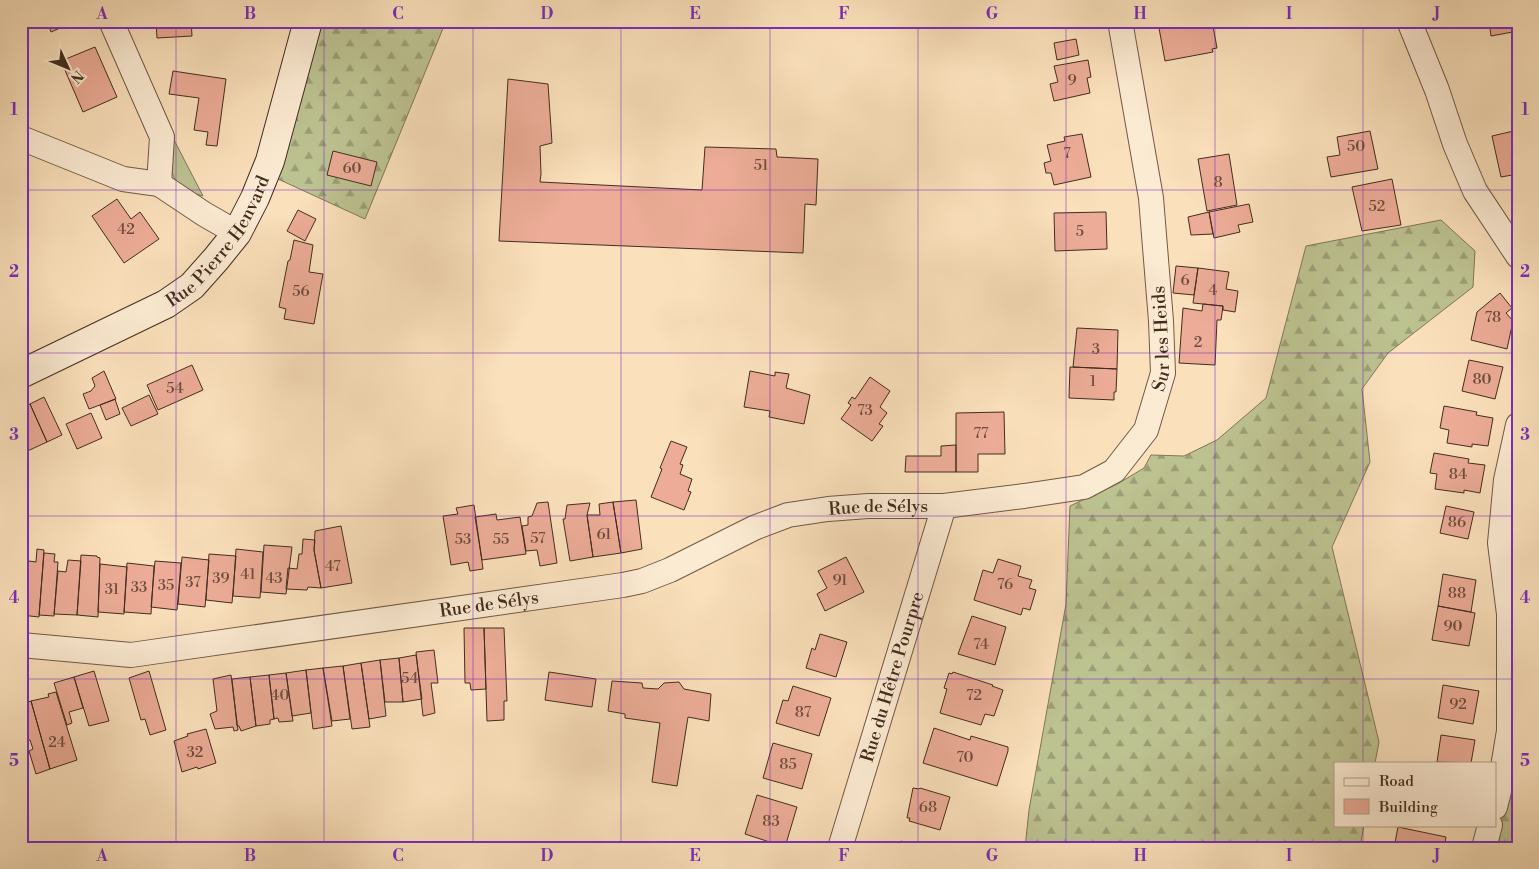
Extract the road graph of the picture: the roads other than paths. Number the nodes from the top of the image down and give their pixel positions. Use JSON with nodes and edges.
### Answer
{"nodes":[{"id":1,"x":111,"y":21,"type":"edge"},
{"id":2,"x":308,"y":21,"type":"edge"},
{"id":3,"x":1120,"y":21,"type":"edge"},
{"id":4,"x":1409,"y":21,"type":"edge"},
{"id":5,"x":21,"y":138,"type":"edge"},
{"id":6,"x":159,"y":184,"type":"junction"},
{"id":7,"x":236,"y":233,"type":"junction"},
{"id":8,"x":1518,"y":256,"type":"edge"},
{"id":9,"x":21,"y":374,"type":"edge"},
{"id":10,"x":1518,"y":425,"type":"edge"},
{"id":11,"x":944,"y":506,"type":"junction"},
{"id":12,"x":21,"y":645,"type":"edge"},
{"id":13,"x":1496,"y":803,"type":"edge"},
{"id":14,"x":1490,"y":826,"type":"edge"},
{"id":15,"x":840,"y":848,"type":"edge"},
{"id":16,"x":1484,"y":848,"type":"edge"}],
"edges":[{"from":1,"to":6,"type":"street"},
{"from":2,"to":7,"type":"main road","name":"Rue Pierre Henvard"},
{"from":3,"to":11,"type":"street","name":"Sur les Heids"},
{"from":4,"to":8,"type":"street"},
{"from":5,"to":6,"type":"street"},
{"from":6,"to":7,"type":"street"},
{"from":7,"to":9,"type":"main road","name":"Rue Pierre Henvard"},
{"from":10,"to":13,"type":"street"},
{"from":11,"to":12,"type":"street","name":"Rue de Sélys"},
{"from":11,"to":15,"type":"street","name":"Rue du Hêtre Pourpre"},
{"from":14,"to":16,"type":"street"}]}
